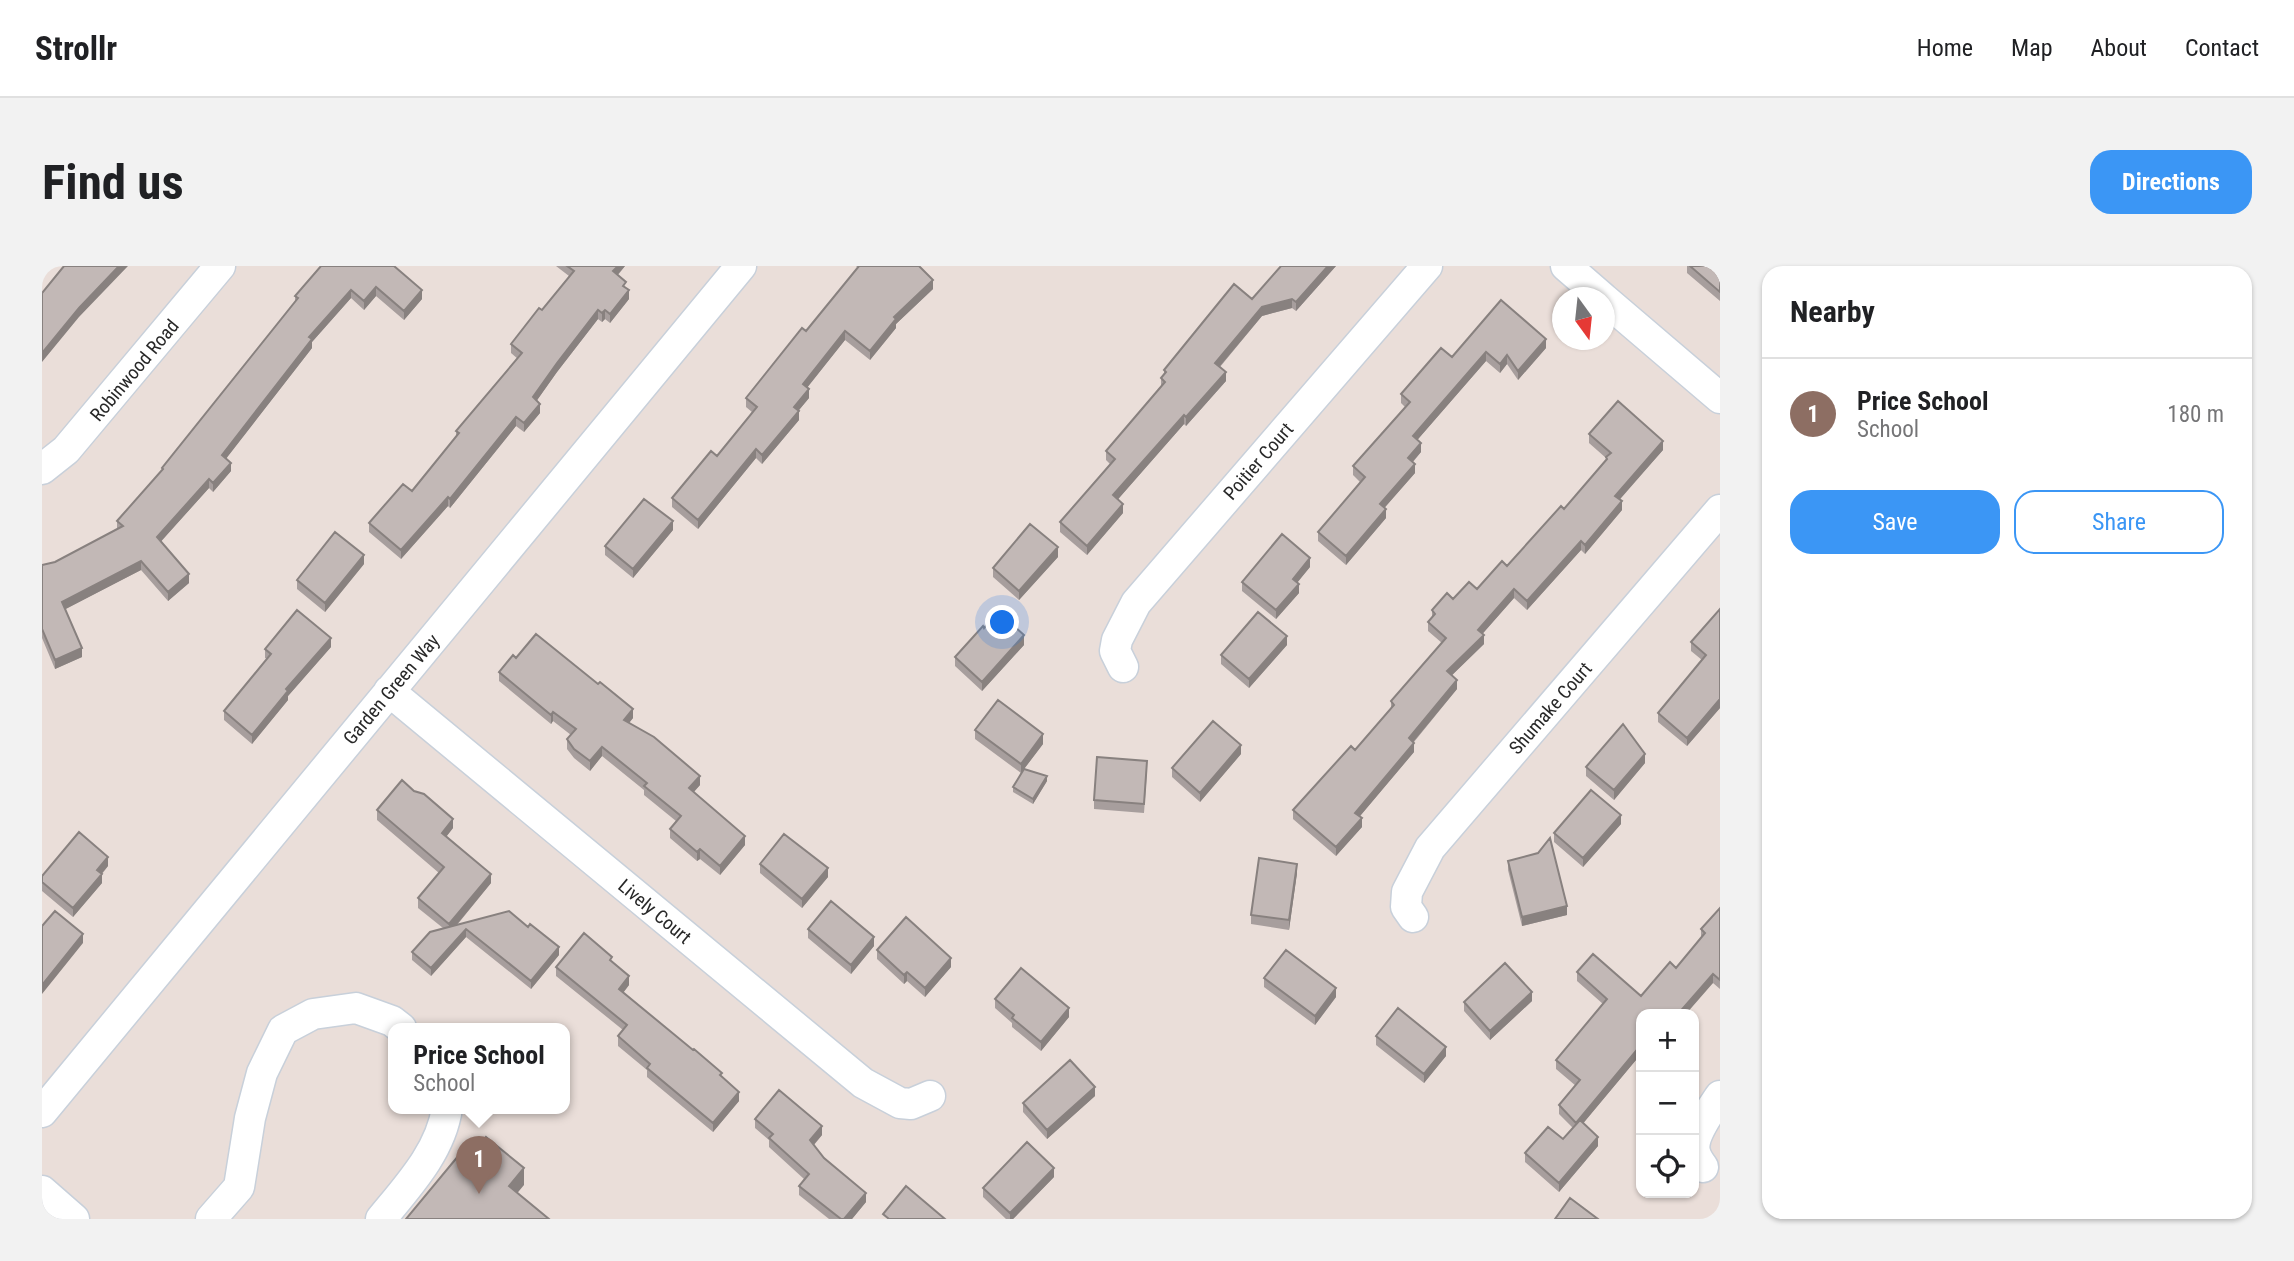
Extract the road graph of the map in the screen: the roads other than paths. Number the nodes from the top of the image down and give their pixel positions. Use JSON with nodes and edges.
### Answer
{"nodes":[{"id":1,"x":220,"y":266,"type":"edge"},
{"id":2,"x":741,"y":266,"type":"edge"},
{"id":3,"x":1427,"y":266,"type":"edge"},
{"id":4,"x":1566,"y":266,"type":"edge"},
{"id":5,"x":1591,"y":287,"type":"edge"},
{"id":6,"x":1615,"y":307,"type":"edge"},
{"id":7,"x":1720,"y":398,"type":"edge"},
{"id":8,"x":42,"y":468,"type":"edge"},
{"id":9,"x":1720,"y":510,"type":"edge"},
{"id":10,"x":1123,"y":667,"type":"dead end"},
{"id":11,"x":389,"y":691,"type":"junction"},
{"id":12,"x":1412,"y":917,"type":"dead end"},
{"id":13,"x":395,"y":1023,"type":"edge"},
{"id":14,"x":930,"y":1096,"type":"dead end"},
{"id":15,"x":1720,"y":1096,"type":"edge"},
{"id":16,"x":42,"y":1112,"type":"edge"},
{"id":17,"x":446,"y":1114,"type":"edge"},
{"id":18,"x":1703,"y":1167,"type":"dead end"},
{"id":19,"x":42,"y":1191,"type":"edge"},
{"id":20,"x":74,"y":1219,"type":"edge"},
{"id":21,"x":211,"y":1219,"type":"edge"},
{"id":22,"x":381,"y":1219,"type":"edge"}],
"edges":[{"from":1,"to":8,"type":"street","name":"Robinwood Road"},
{"from":2,"to":11,"type":"street","name":"Garden Green Way"},
{"from":3,"to":10,"type":"street","name":"Poitier Court"},
{"from":4,"to":5,"type":"street"},
{"from":6,"to":7,"type":"street"},
{"from":9,"to":12,"type":"street","name":"Shumake Court"},
{"from":11,"to":14,"type":"street","name":"Lively Court"},
{"from":11,"to":16,"type":"street","name":"Garden Green Way"},
{"from":13,"to":21,"type":"street"},
{"from":15,"to":18,"type":"street"},
{"from":17,"to":22,"type":"street"},
{"from":19,"to":20,"type":"street"}]}
